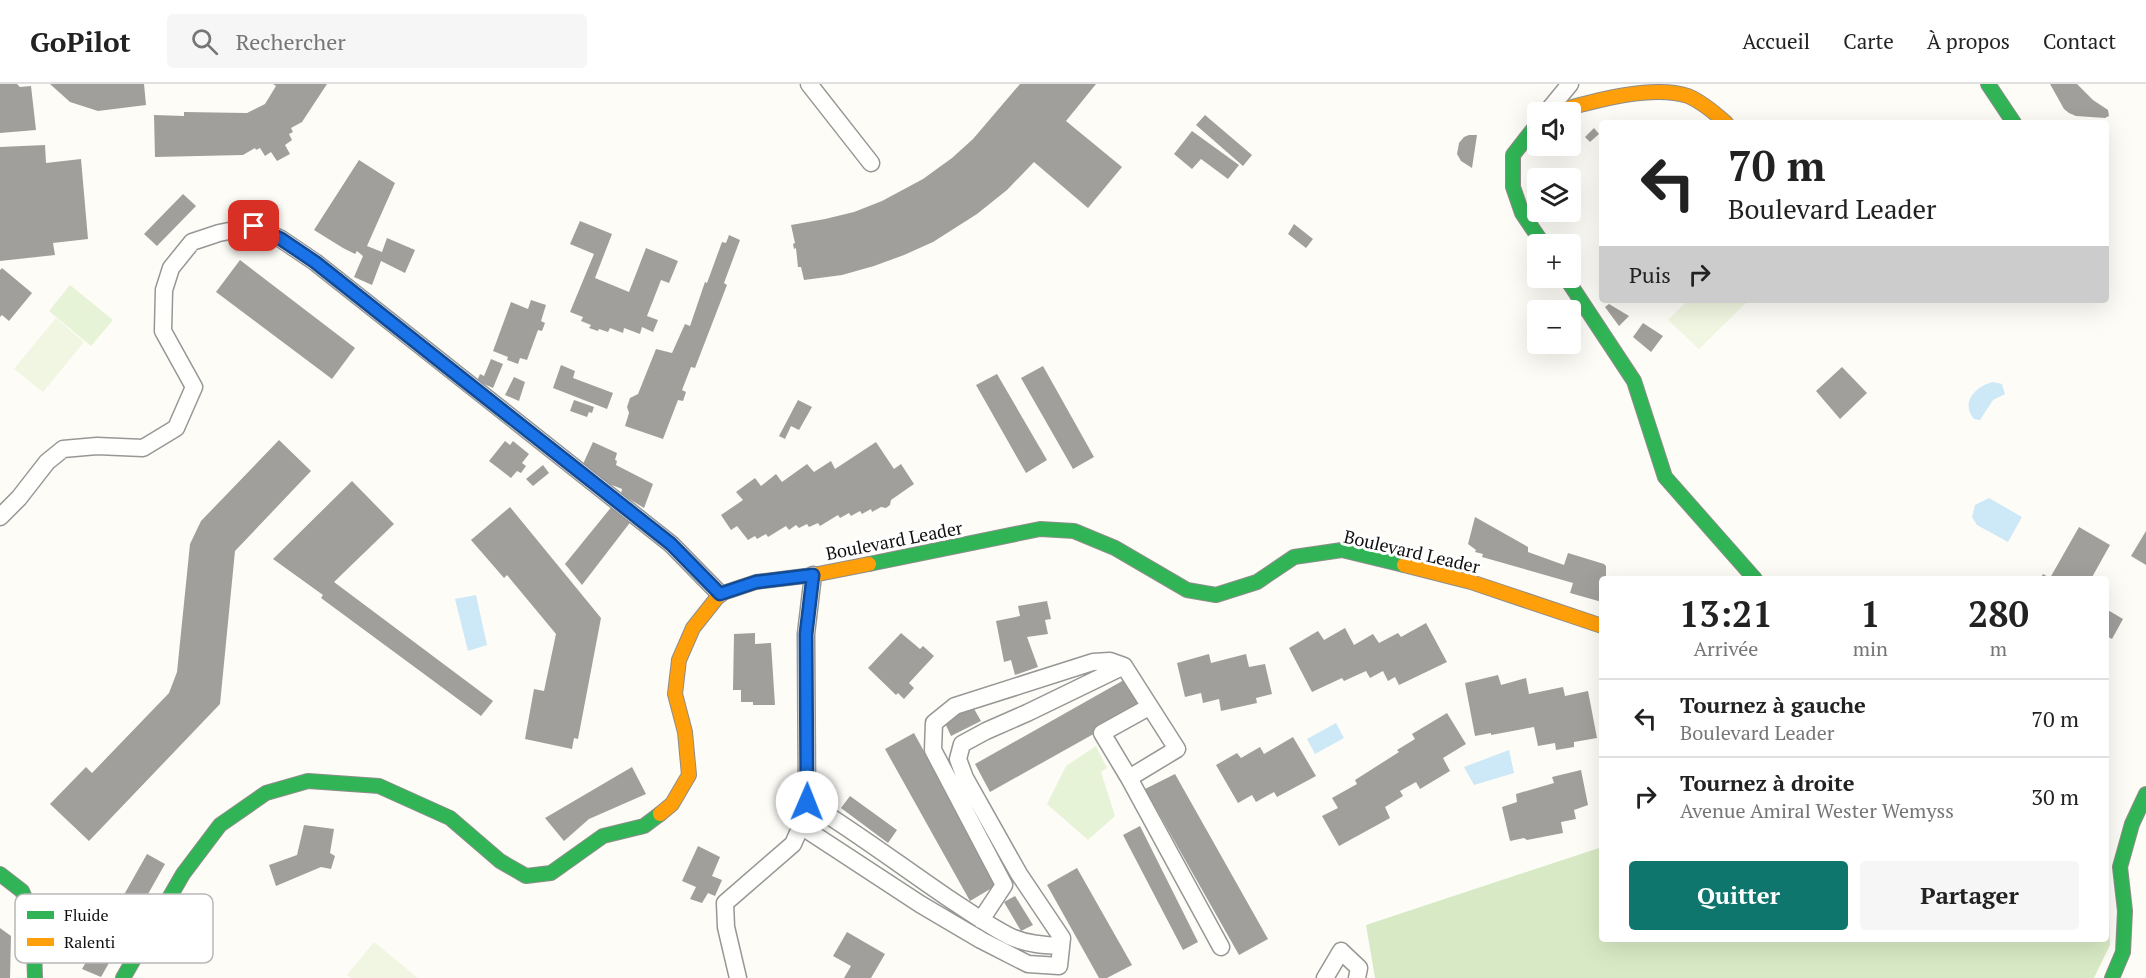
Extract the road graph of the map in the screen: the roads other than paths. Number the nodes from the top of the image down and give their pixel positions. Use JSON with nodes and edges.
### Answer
{"nodes":[{"id":1,"x":809,"y":84,"type":"edge"},
{"id":2,"x":1570,"y":84,"type":"edge"},
{"id":3,"x":1988,"y":84,"type":"edge"},
{"id":4,"x":1555,"y":102,"type":"edge"},
{"id":5,"x":1581,"y":105,"type":"edge"},
{"id":6,"x":1723,"y":120,"type":"edge"},
{"id":7,"x":2012,"y":120,"type":"edge"},
{"id":8,"x":1527,"y":138,"type":"edge"},
{"id":9,"x":871,"y":163,"type":"dead end"},
{"id":10,"x":1536,"y":234,"type":"edge"},
{"id":11,"x":1573,"y":288,"type":"edge"},
{"id":12,"x":0,"y":517,"type":"edge"},
{"id":13,"x":813,"y":575,"type":"junction"},
{"id":14,"x":1752,"y":576,"type":"edge"},
{"id":15,"x":720,"y":594,"type":"junction"},
{"id":16,"x":1599,"y":625,"type":"edge"},
{"id":17,"x":1124,"y":666,"type":"junction"},
{"id":18,"x":1149,"y":707,"type":"junction"},
{"id":19,"x":1129,"y":778,"type":"junction"},
{"id":20,"x":2146,"y":794,"type":"edge"},
{"id":21,"x":807,"y":802,"type":"junction"},
{"id":22,"x":801,"y":826,"type":"junction"},
{"id":23,"x":0,"y":874,"type":"edge"},
{"id":24,"x":23,"y":894,"type":"edge"},
{"id":25,"x":171,"y":894,"type":"edge"},
{"id":26,"x":954,"y":902,"type":"junction"},
{"id":27,"x":944,"y":918,"type":"junction"},
{"id":28,"x":981,"y":920,"type":"junction"},
{"id":29,"x":1060,"y":946,"type":"junction"},
{"id":30,"x":1221,"y":947,"type":"dead end"},
{"id":31,"x":35,"y":963,"type":"edge"},
{"id":32,"x":132,"y":963,"type":"edge"},
{"id":33,"x":35,"y":978,"type":"edge"},
{"id":34,"x":123,"y":978,"type":"edge"},
{"id":35,"x":738,"y":978,"type":"edge"},
{"id":36,"x":1325,"y":978,"type":"edge"},
{"id":37,"x":1357,"y":978,"type":"edge"},
{"id":38,"x":2112,"y":978,"type":"edge"}],
"edges":[{"from":1,"to":9,"type":"street"},
{"from":2,"to":4,"type":"street"},
{"from":3,"to":7,"type":"street"},
{"from":5,"to":6,"type":"street"},
{"from":8,"to":10,"type":"street"},
{"from":11,"to":14,"type":"street"},
{"from":12,"to":15,"type":"street"},
{"from":13,"to":15,"type":"street","name":"Boulevard Leader"},
{"from":13,"to":16,"type":"street","name":"Boulevard Leader"},
{"from":13,"to":21,"type":"street"},
{"from":15,"to":25,"type":"street"},
{"from":17,"to":18,"type":"street"},
{"from":17,"to":28,"type":"street"},
{"from":17,"to":29,"type":"street"},
{"from":18,"to":19,"type":"street"},
{"from":18,"to":19,"type":"street"},
{"from":19,"to":30,"type":"street"},
{"from":20,"to":38,"type":"street"},
{"from":21,"to":22,"type":"street"},
{"from":21,"to":26,"type":"street"},
{"from":22,"to":27,"type":"street"},
{"from":22,"to":35,"type":"street"},
{"from":23,"to":24,"type":"street"},
{"from":26,"to":27,"type":"street"},
{"from":26,"to":28,"type":"street"},
{"from":27,"to":29,"type":"street"},
{"from":28,"to":29,"type":"street"},
{"from":31,"to":33,"type":"street"},
{"from":32,"to":34,"type":"street"},
{"from":36,"to":37,"type":"street"}]}
